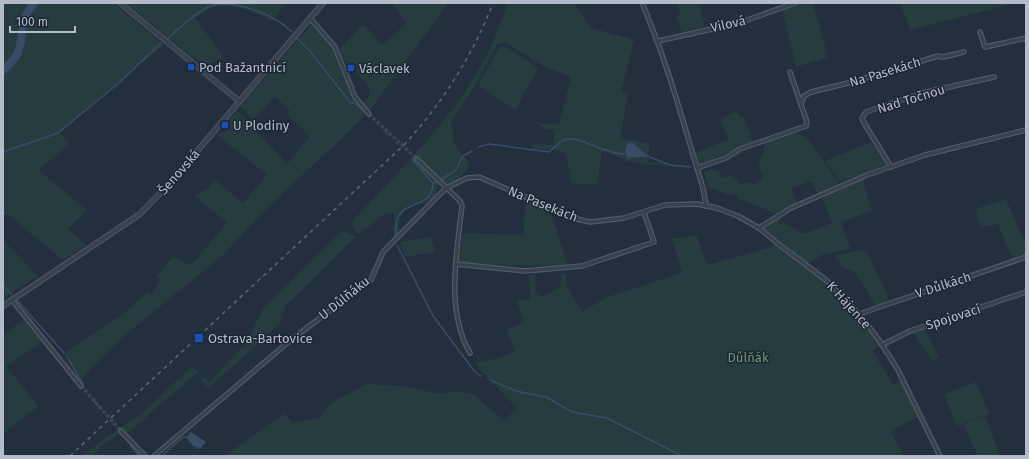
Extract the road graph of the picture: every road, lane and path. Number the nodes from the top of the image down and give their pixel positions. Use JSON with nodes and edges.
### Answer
{"nodes":[{"id":1,"x":120,"y":3,"type":"edge"},
{"id":2,"x":323,"y":3,"type":"edge"},
{"id":3,"x":642,"y":3,"type":"edge"},
{"id":4,"x":796,"y":3,"type":"edge"},
{"id":5,"x":310,"y":18,"type":"junction"},
{"id":6,"x":980,"y":32,"type":"dead end"},
{"id":7,"x":1026,"y":38,"type":"edge"},
{"id":8,"x":658,"y":41,"type":"junction"},
{"id":9,"x":964,"y":52,"type":"dead end"},
{"id":10,"x":790,"y":72,"type":"dead end"},
{"id":11,"x":994,"y":77,"type":"dead end"},
{"id":12,"x":796,"y":90,"type":"junction"},
{"id":13,"x":807,"y":94,"type":"junction"},
{"id":14,"x":239,"y":101,"type":"junction"},
{"id":15,"x":801,"y":104,"type":"junction"},
{"id":16,"x":369,"y":114,"type":"tunnel mouth"},
{"id":17,"x":1026,"y":130,"type":"edge"},
{"id":18,"x":417,"y":159,"type":"tunnel mouth"},
{"id":19,"x":890,"y":166,"type":"junction"},
{"id":20,"x":697,"y":168,"type":"junction"},
{"id":21,"x":446,"y":188,"type":"junction"},
{"id":22,"x":706,"y":206,"type":"junction"},
{"id":23,"x":644,"y":212,"type":"junction"},
{"id":24,"x":759,"y":228,"type":"junction"},
{"id":25,"x":1026,"y":257,"type":"edge"},
{"id":26,"x":456,"y":264,"type":"junction"},
{"id":27,"x":1026,"y":292,"type":"edge"},
{"id":28,"x":12,"y":300,"type":"junction"},
{"id":29,"x":3,"y":306,"type":"edge"},
{"id":30,"x":859,"y":314,"type":"junction"},
{"id":31,"x":882,"y":345,"type":"junction"},
{"id":32,"x":470,"y":353,"type":"dead end"},
{"id":33,"x":81,"y":386,"type":"tunnel mouth"},
{"id":34,"x":121,"y":431,"type":"tunnel mouth"},
{"id":35,"x":145,"y":456,"type":"edge"},
{"id":36,"x":154,"y":456,"type":"edge"},
{"id":37,"x":940,"y":456,"type":"edge"}],
"edges":[{"from":1,"to":14,"type":"street"},
{"from":2,"to":5,"type":"street","name":"Šenovská"},
{"from":3,"to":8,"type":"street"},
{"from":4,"to":8,"type":"street","name":"Vilová"},
{"from":5,"to":14,"type":"street","name":"Šenovská"},
{"from":5,"to":16,"type":"street"},
{"from":6,"to":7,"type":"street"},
{"from":8,"to":20,"type":"street"},
{"from":9,"to":13,"type":"street","name":"Na Pasekách"},
{"from":10,"to":12,"type":"street"},
{"from":11,"to":19,"type":"street","name":"Nad Točnou"},
{"from":12,"to":13,"type":"street"},
{"from":12,"to":15,"type":"street"},
{"from":13,"to":15,"type":"street"},
{"from":14,"to":28,"type":"street","name":"Šenovská"},
{"from":15,"to":20,"type":"street"},
{"from":17,"to":19,"type":"street"},
{"from":18,"to":21,"type":"street"},
{"from":19,"to":24,"type":"street"},
{"from":20,"to":22,"type":"street"},
{"from":21,"to":23,"type":"street","name":"Na Pasekách"},
{"from":21,"to":26,"type":"street"},
{"from":21,"to":36,"type":"street","name":"U Důlňáku"},
{"from":22,"to":23,"type":"street","name":"Na Pasekách"},
{"from":22,"to":24,"type":"street","name":"K Hájence"},
{"from":23,"to":26,"type":"street"},
{"from":24,"to":30,"type":"street","name":"K Hájence"},
{"from":25,"to":30,"type":"street","name":"V Důlkách"},
{"from":26,"to":32,"type":"street"},
{"from":27,"to":31,"type":"street","name":"Spojovací"},
{"from":28,"to":29,"type":"street","name":"Šenovská"},
{"from":28,"to":33,"type":"street"},
{"from":30,"to":31,"type":"street","name":"K Hájence"},
{"from":31,"to":37,"type":"street","name":"K Hájence"},
{"from":34,"to":35,"type":"street"}]}
